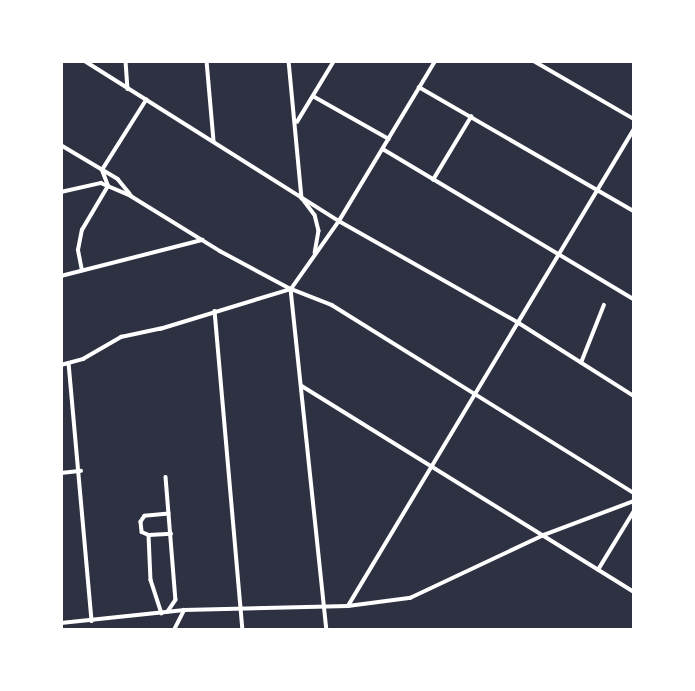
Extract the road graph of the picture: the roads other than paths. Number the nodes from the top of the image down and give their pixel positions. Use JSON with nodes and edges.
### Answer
{"nodes":[{"id":1,"x":85,"y":61,"type":"edge"},
{"id":2,"x":126,"y":61,"type":"edge"},
{"id":3,"x":207,"y":61,"type":"edge"},
{"id":4,"x":289,"y":61,"type":"edge"},
{"id":5,"x":334,"y":61,"type":"edge"},
{"id":6,"x":435,"y":61,"type":"edge"},
{"id":7,"x":534,"y":61,"type":"edge"},
{"id":8,"x":419,"y":87,"type":"junction"},
{"id":9,"x":128,"y":89,"type":"junction"},
{"id":10,"x":313,"y":96,"type":"junction"},
{"id":11,"x":146,"y":100,"type":"junction"},
{"id":12,"x":471,"y":117,"type":"junction"},
{"id":13,"x":634,"y":119,"type":"edge"},
{"id":14,"x":296,"y":124,"type":"junction"},
{"id":15,"x":634,"y":130,"type":"edge"},
{"id":16,"x":388,"y":139,"type":"junction"},
{"id":17,"x":214,"y":141,"type":"junction"},
{"id":18,"x":61,"y":145,"type":"edge"},
{"id":19,"x":383,"y":149,"type":"junction"},
{"id":20,"x":102,"y":170,"type":"junction"},
{"id":21,"x":433,"y":180,"type":"junction"},
{"id":22,"x":108,"y":186,"type":"junction"},
{"id":23,"x":597,"y":191,"type":"junction"},
{"id":24,"x":61,"y":192,"type":"edge"},
{"id":25,"x":131,"y":197,"type":"junction"},
{"id":26,"x":302,"y":198,"type":"junction"},
{"id":27,"x":634,"y":211,"type":"edge"},
{"id":28,"x":339,"y":221,"type":"junction"},
{"id":29,"x":202,"y":240,"type":"junction"},
{"id":30,"x":559,"y":256,"type":"junction"},
{"id":31,"x":314,"y":257,"type":"junction"},
{"id":32,"x":82,"y":271,"type":"junction"},
{"id":33,"x":61,"y":276,"type":"edge"},
{"id":34,"x":291,"y":289,"type":"junction"},
{"id":35,"x":634,"y":299,"type":"edge"},
{"id":36,"x":604,"y":305,"type":"dead end"},
{"id":37,"x":215,"y":311,"type":"junction"},
{"id":38,"x":519,"y":323,"type":"junction"},
{"id":39,"x":69,"y":363,"type":"junction"},
{"id":40,"x":581,"y":363,"type":"junction"},
{"id":41,"x":61,"y":365,"type":"edge"},
{"id":42,"x":302,"y":386,"type":"junction"},
{"id":43,"x":475,"y":393,"type":"junction"},
{"id":44,"x":634,"y":396,"type":"edge"},
{"id":45,"x":430,"y":466,"type":"junction"},
{"id":46,"x":81,"y":471,"type":"junction"},
{"id":47,"x":61,"y":473,"type":"edge"},
{"id":48,"x":166,"y":477,"type":"dead end"},
{"id":49,"x":634,"y":493,"type":"edge"},
{"id":50,"x":634,"y":500,"type":"edge"},
{"id":51,"x":634,"y":511,"type":"edge"},
{"id":52,"x":169,"y":514,"type":"junction"},
{"id":53,"x":171,"y":534,"type":"junction"},
{"id":54,"x":149,"y":535,"type":"junction"},
{"id":55,"x":544,"y":535,"type":"junction"},
{"id":56,"x":598,"y":570,"type":"junction"},
{"id":57,"x":634,"y":592,"type":"edge"},
{"id":58,"x":326,"y":605,"type":"junction"},
{"id":59,"x":348,"y":606,"type":"junction"},
{"id":60,"x":240,"y":608,"type":"junction"},
{"id":61,"x":184,"y":610,"type":"junction"},
{"id":62,"x":168,"y":612,"type":"junction"},
{"id":63,"x":162,"y":613,"type":"junction"},
{"id":64,"x":92,"y":621,"type":"junction"},
{"id":65,"x":61,"y":623,"type":"edge"},
{"id":66,"x":174,"y":630,"type":"edge"},
{"id":67,"x":243,"y":630,"type":"edge"},
{"id":68,"x":327,"y":630,"type":"edge"}],
"edges":[{"from":1,"to":9,"type":"street"},
{"from":2,"to":9,"type":"street"},
{"from":3,"to":17,"type":"street"},
{"from":4,"to":14,"type":"street"},
{"from":5,"to":10,"type":"street"},
{"from":6,"to":8,"type":"street"},
{"from":7,"to":13,"type":"street"},
{"from":8,"to":12,"type":"street"},
{"from":8,"to":16,"type":"street"},
{"from":9,"to":11,"type":"street"},
{"from":10,"to":14,"type":"street"},
{"from":10,"to":16,"type":"street"},
{"from":11,"to":17,"type":"street"},
{"from":11,"to":20,"type":"street"},
{"from":12,"to":21,"type":"street"},
{"from":12,"to":23,"type":"street"},
{"from":14,"to":26,"type":"street"},
{"from":15,"to":23,"type":"street"},
{"from":16,"to":19,"type":"street"},
{"from":17,"to":26,"type":"street"},
{"from":18,"to":20,"type":"street"},
{"from":19,"to":21,"type":"street"},
{"from":19,"to":28,"type":"street"},
{"from":20,"to":22,"type":"street"},
{"from":20,"to":25,"type":"street"},
{"from":21,"to":30,"type":"street"},
{"from":22,"to":24,"type":"street"},
{"from":22,"to":25,"type":"street"},
{"from":22,"to":32,"type":"street"},
{"from":23,"to":27,"type":"street"},
{"from":23,"to":30,"type":"street"},
{"from":25,"to":29,"type":"street"},
{"from":26,"to":28,"type":"street"},
{"from":26,"to":31,"type":"street"},
{"from":28,"to":31,"type":"street"},
{"from":28,"to":38,"type":"street"},
{"from":29,"to":32,"type":"street"},
{"from":29,"to":34,"type":"street"},
{"from":30,"to":35,"type":"street"},
{"from":30,"to":38,"type":"street"},
{"from":31,"to":34,"type":"street"},
{"from":32,"to":33,"type":"street"},
{"from":34,"to":37,"type":"street"},
{"from":34,"to":42,"type":"street"},
{"from":34,"to":43,"type":"street"},
{"from":36,"to":40,"type":"street"},
{"from":37,"to":39,"type":"street"},
{"from":37,"to":60,"type":"street"},
{"from":38,"to":40,"type":"street"},
{"from":38,"to":43,"type":"street"},
{"from":39,"to":41,"type":"street"},
{"from":39,"to":46,"type":"street"},
{"from":40,"to":44,"type":"street"},
{"from":42,"to":45,"type":"street"},
{"from":42,"to":58,"type":"street"},
{"from":43,"to":45,"type":"street"},
{"from":43,"to":49,"type":"street"},
{"from":45,"to":55,"type":"street"},
{"from":45,"to":59,"type":"street"},
{"from":46,"to":47,"type":"street"},
{"from":46,"to":64,"type":"street"},
{"from":48,"to":52,"type":"street"},
{"from":50,"to":55,"type":"street"},
{"from":51,"to":56,"type":"street"},
{"from":52,"to":53,"type":"street"},
{"from":52,"to":54,"type":"street"},
{"from":53,"to":54,"type":"street"},
{"from":53,"to":62,"type":"street"},
{"from":54,"to":63,"type":"street"},
{"from":55,"to":56,"type":"street"},
{"from":55,"to":59,"type":"street"},
{"from":56,"to":57,"type":"street"},
{"from":58,"to":59,"type":"street"},
{"from":58,"to":60,"type":"street"},
{"from":58,"to":68,"type":"street"},
{"from":60,"to":61,"type":"street"},
{"from":60,"to":67,"type":"street"},
{"from":61,"to":62,"type":"street"},
{"from":61,"to":66,"type":"street"},
{"from":62,"to":63,"type":"street"},
{"from":63,"to":64,"type":"street"},
{"from":64,"to":65,"type":"street"}]}
